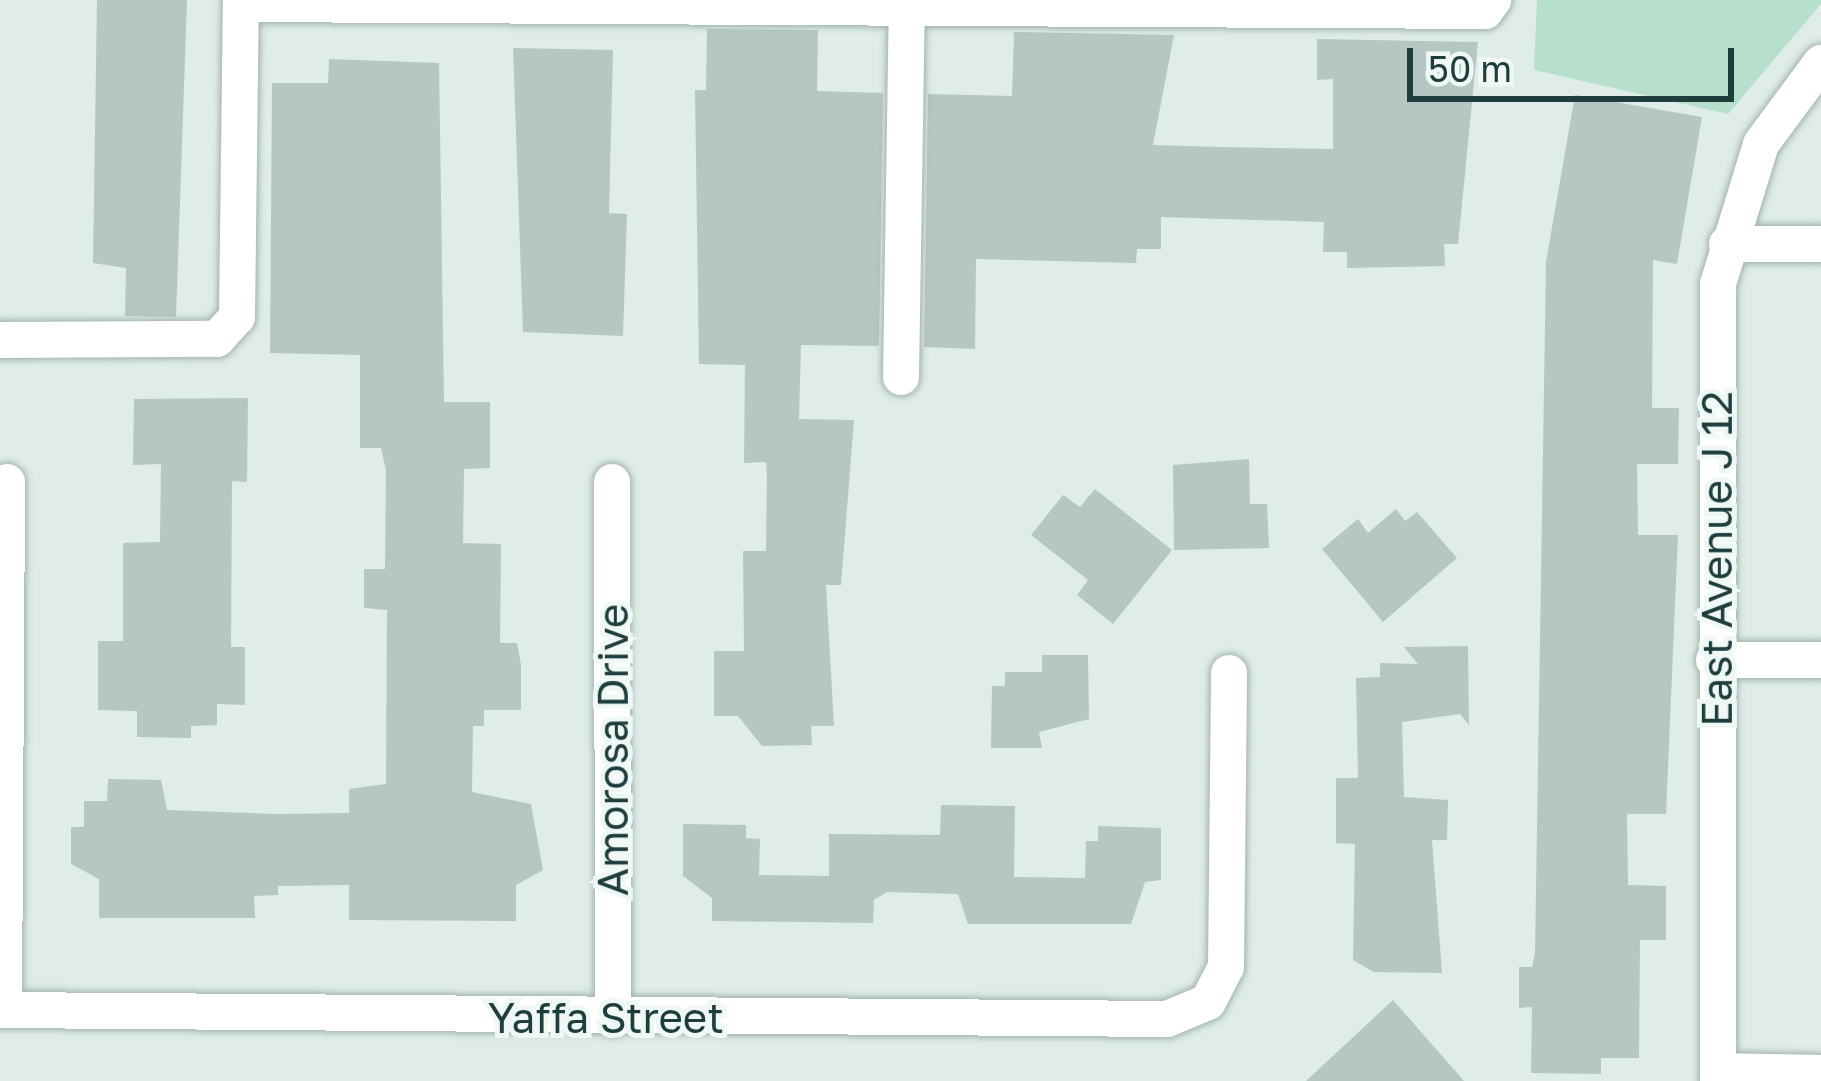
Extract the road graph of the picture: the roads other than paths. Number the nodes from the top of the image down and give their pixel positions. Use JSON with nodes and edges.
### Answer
{"nodes":[{"id":1,"x":1493,"y":0,"type":"edge"},
{"id":2,"x":241,"y":2,"type":"edge"},
{"id":3,"x":962,"y":4,"type":"edge"},
{"id":4,"x":907,"y":8,"type":"junction"},
{"id":5,"x":1821,"y":63,"type":"edge"},
{"id":6,"x":1727,"y":244,"type":"junction"},
{"id":7,"x":1821,"y":244,"type":"edge"},
{"id":8,"x":0,"y":340,"type":"edge"},
{"id":9,"x":901,"y":377,"type":"dead end"},
{"id":10,"x":7,"y":482,"type":"dead end"},
{"id":11,"x":612,"y":482,"type":"dead end"},
{"id":12,"x":1714,"y":660,"type":"junction"},
{"id":13,"x":1821,"y":660,"type":"edge"},
{"id":14,"x":1228,"y":673,"type":"dead end"},
{"id":15,"x":2,"y":1010,"type":"edge"},
{"id":16,"x":613,"y":1018,"type":"junction"},
{"id":17,"x":1821,"y":1073,"type":"edge"},
{"id":18,"x":1718,"y":1076,"type":"edge"}],
"edges":[{"from":1,"to":3,"type":"street"},
{"from":2,"to":4,"type":"street"},
{"from":2,"to":8,"type":"street"},
{"from":3,"to":4,"type":"street"},
{"from":4,"to":9,"type":"street"},
{"from":5,"to":6,"type":"street","name":"East Avenue J 12"},
{"from":6,"to":7,"type":"street"},
{"from":6,"to":12,"type":"street","name":"East Avenue J 12"},
{"from":10,"to":15,"type":"street"},
{"from":11,"to":16,"type":"street","name":"Amorosa Drive"},
{"from":12,"to":13,"type":"street"},
{"from":12,"to":18,"type":"street","name":"East Avenue J 12"},
{"from":14,"to":16,"type":"street","name":"Yaffa Street"},
{"from":15,"to":16,"type":"street","name":"Yaffa Street"},
{"from":17,"to":18,"type":"street"}]}
